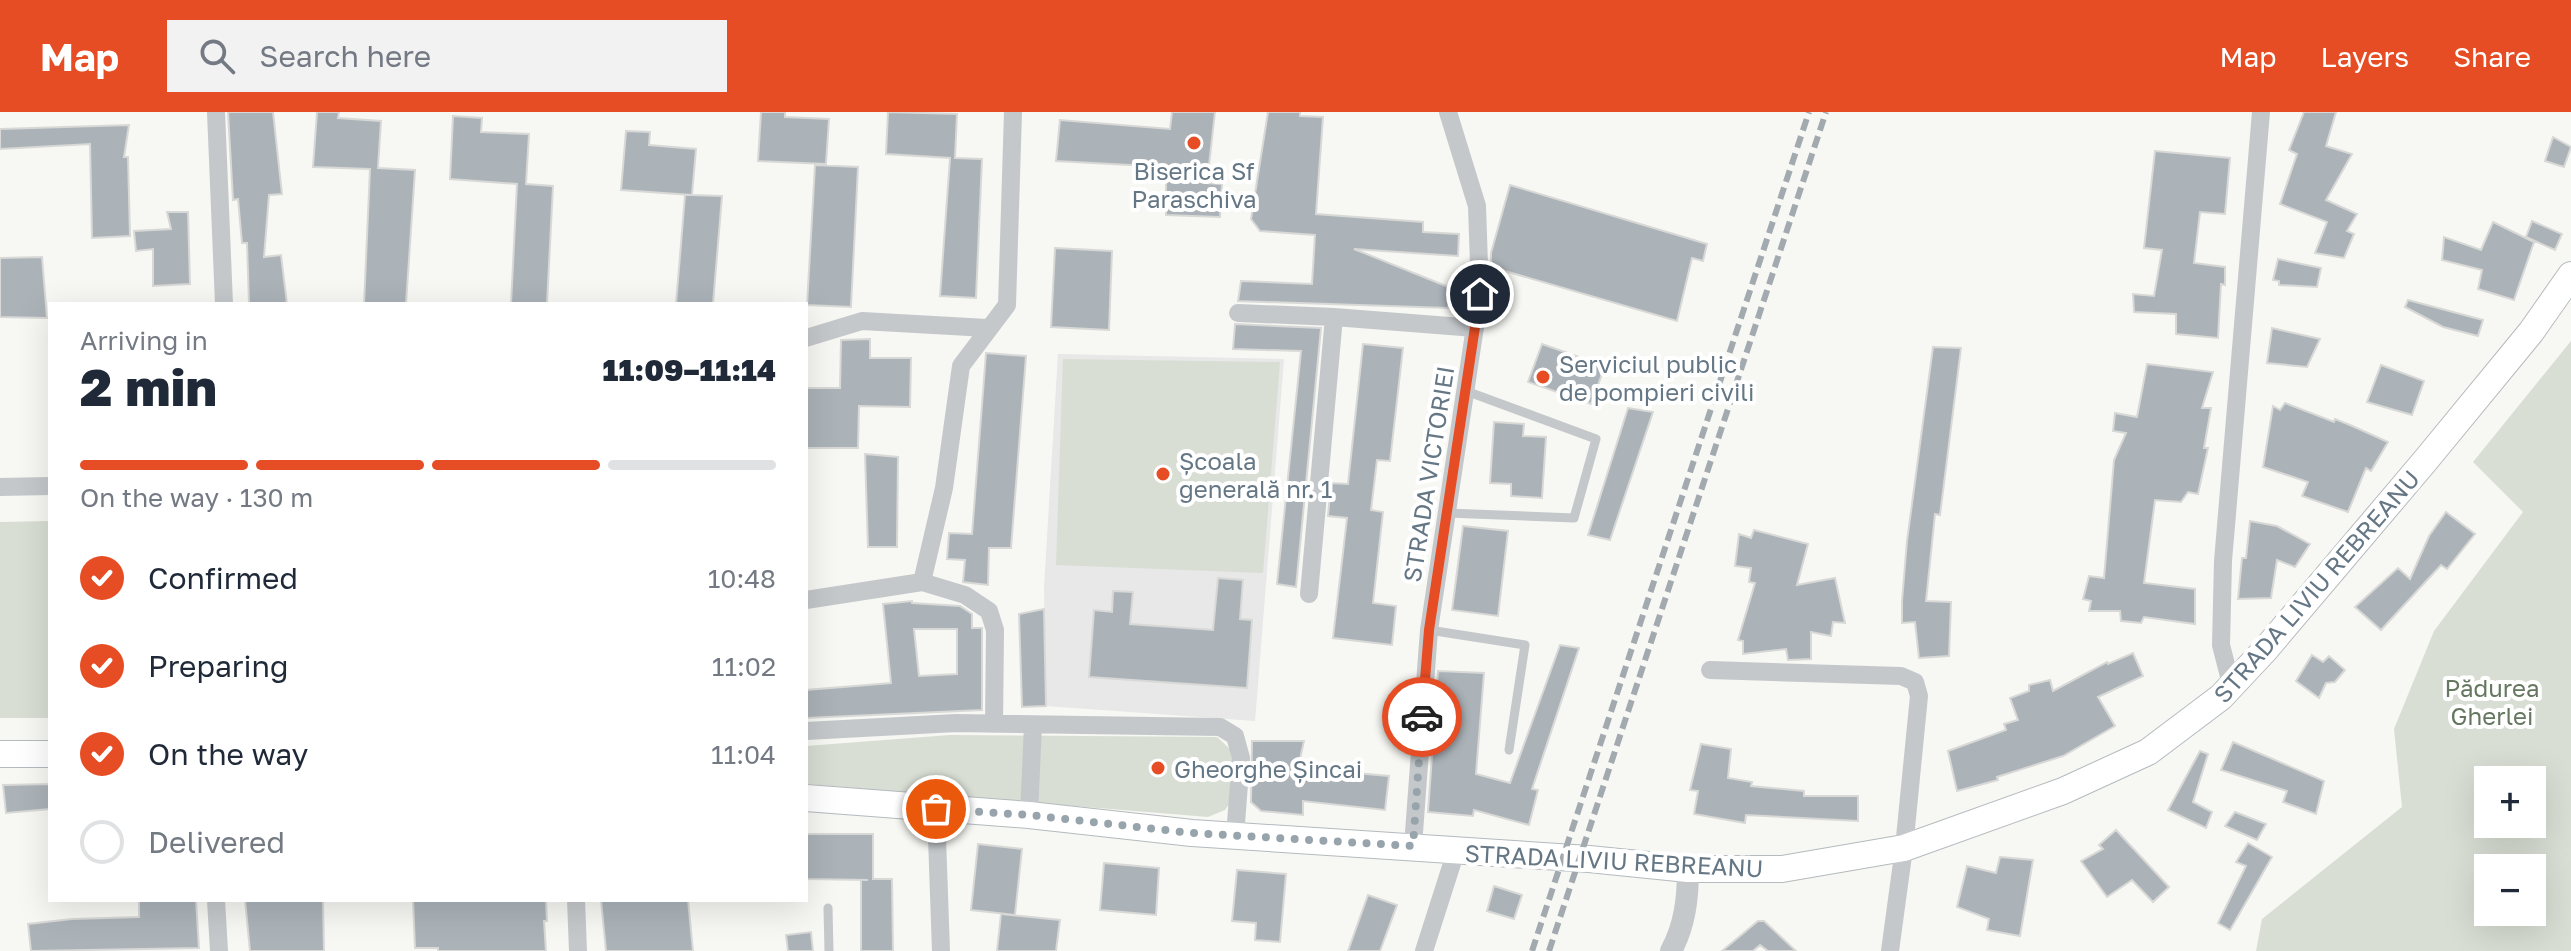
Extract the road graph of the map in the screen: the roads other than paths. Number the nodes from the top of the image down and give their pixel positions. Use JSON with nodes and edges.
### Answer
{"nodes":[{"id":1,"x":216,"y":112,"type":"edge"},
{"id":2,"x":1013,"y":112,"type":"edge"},
{"id":3,"x":1448,"y":112,"type":"edge"},
{"id":4,"x":2261,"y":112,"type":"edge"},
{"id":5,"x":2571,"y":275,"type":"edge"},
{"id":6,"x":2563,"y":297,"type":"edge"},
{"id":7,"x":224,"y":302,"type":"edge"},
{"id":8,"x":1238,"y":313,"type":"dead end"},
{"id":9,"x":1334,"y":317,"type":"junction"},
{"id":10,"x":987,"y":328,"type":"junction"},
{"id":11,"x":1475,"y":328,"type":"junction"},
{"id":12,"x":808,"y":337,"type":"edge"},
{"id":13,"x":1466,"y":391,"type":"junction"},
{"id":14,"x":48,"y":486,"type":"edge"},
{"id":15,"x":0,"y":487,"type":"edge"},
{"id":16,"x":1447,"y":513,"type":"junction"},
{"id":17,"x":922,"y":582,"type":"junction"},
{"id":18,"x":1309,"y":594,"type":"dead end"},
{"id":19,"x":808,"y":600,"type":"edge"},
{"id":20,"x":1429,"y":630,"type":"junction"},
{"id":21,"x":1710,"y":670,"type":"dead end"},
{"id":22,"x":2231,"y":684,"type":"junction"},
{"id":23,"x":994,"y":724,"type":"junction"},
{"id":24,"x":1033,"y":725,"type":"junction"},
{"id":25,"x":808,"y":731,"type":"edge"},
{"id":26,"x":1509,"y":750,"type":"dead end"},
{"id":27,"x":0,"y":754,"type":"edge"},
{"id":28,"x":48,"y":754,"type":"edge"},
{"id":29,"x":808,"y":798,"type":"edge"},
{"id":30,"x":936,"y":809,"type":"junction"},
{"id":31,"x":1029,"y":815,"type":"junction"},
{"id":32,"x":1235,"y":836,"type":"junction"},
{"id":33,"x":1413,"y":846,"type":"junction"},
{"id":34,"x":1904,"y":848,"type":"junction"},
{"id":35,"x":1456,"y":851,"type":"junction"},
{"id":36,"x":1688,"y":869,"type":"junction"},
{"id":37,"x":216,"y":902,"type":"edge"},
{"id":38,"x":576,"y":902,"type":"edge"},
{"id":39,"x":828,"y":908,"type":"dead end"},
{"id":40,"x":219,"y":951,"type":"edge"},
{"id":41,"x":578,"y":951,"type":"edge"},
{"id":42,"x":829,"y":951,"type":"edge"},
{"id":43,"x":941,"y":951,"type":"edge"},
{"id":44,"x":1424,"y":951,"type":"edge"},
{"id":45,"x":1671,"y":951,"type":"edge"},
{"id":46,"x":1890,"y":951,"type":"edge"}],
"edges":[{"from":1,"to":7,"type":"street"},
{"from":2,"to":10,"type":"street"},
{"from":3,"to":11,"type":"street","name":"STRADA VICTORIEI"},
{"from":4,"to":22,"type":"street"},
{"from":5,"to":6,"type":"main road","name":"STRADA LIVIU REBREANU"},
{"from":6,"to":22,"type":"main road","name":"STRADA LIVIU REBREANU"},
{"from":8,"to":9,"type":"street"},
{"from":9,"to":11,"type":"street"},
{"from":9,"to":18,"type":"street"},
{"from":10,"to":12,"type":"street"},
{"from":10,"to":17,"type":"street"},
{"from":11,"to":13,"type":"street","name":"STRADA VICTORIEI"},
{"from":13,"to":16,"type":"street","name":"STRADA VICTORIEI"},
{"from":13,"to":16,"type":"lane"},
{"from":14,"to":15,"type":"street"},
{"from":16,"to":20,"type":"street","name":"STRADA VICTORIEI"},
{"from":17,"to":19,"type":"street"},
{"from":17,"to":23,"type":"street"},
{"from":20,"to":26,"type":"lane"},
{"from":20,"to":33,"type":"street","name":"STRADA VICTORIEI"},
{"from":21,"to":34,"type":"street"},
{"from":22,"to":34,"type":"main road","name":"STRADA LIVIU REBREANU"},
{"from":23,"to":24,"type":"street"},
{"from":23,"to":25,"type":"street"},
{"from":24,"to":31,"type":"street"},
{"from":24,"to":32,"type":"street"},
{"from":27,"to":28,"type":"main road"},
{"from":29,"to":30,"type":"main road","name":"STRADA LIVIU REBREANU"},
{"from":30,"to":31,"type":"main road","name":"STRADA LIVIU REBREANU"},
{"from":30,"to":43,"type":"street"},
{"from":31,"to":32,"type":"main road","name":"STRADA LIVIU REBREANU"},
{"from":32,"to":33,"type":"main road","name":"STRADA LIVIU REBREANU"},
{"from":33,"to":35,"type":"main road","name":"STRADA LIVIU REBREANU"},
{"from":34,"to":36,"type":"main road","name":"STRADA LIVIU REBREANU"},
{"from":34,"to":46,"type":"street"},
{"from":35,"to":36,"type":"main road","name":"STRADA LIVIU REBREANU"},
{"from":35,"to":44,"type":"street"},
{"from":36,"to":45,"type":"street"},
{"from":37,"to":40,"type":"street"},
{"from":38,"to":41,"type":"street"},
{"from":39,"to":42,"type":"lane"}]}
